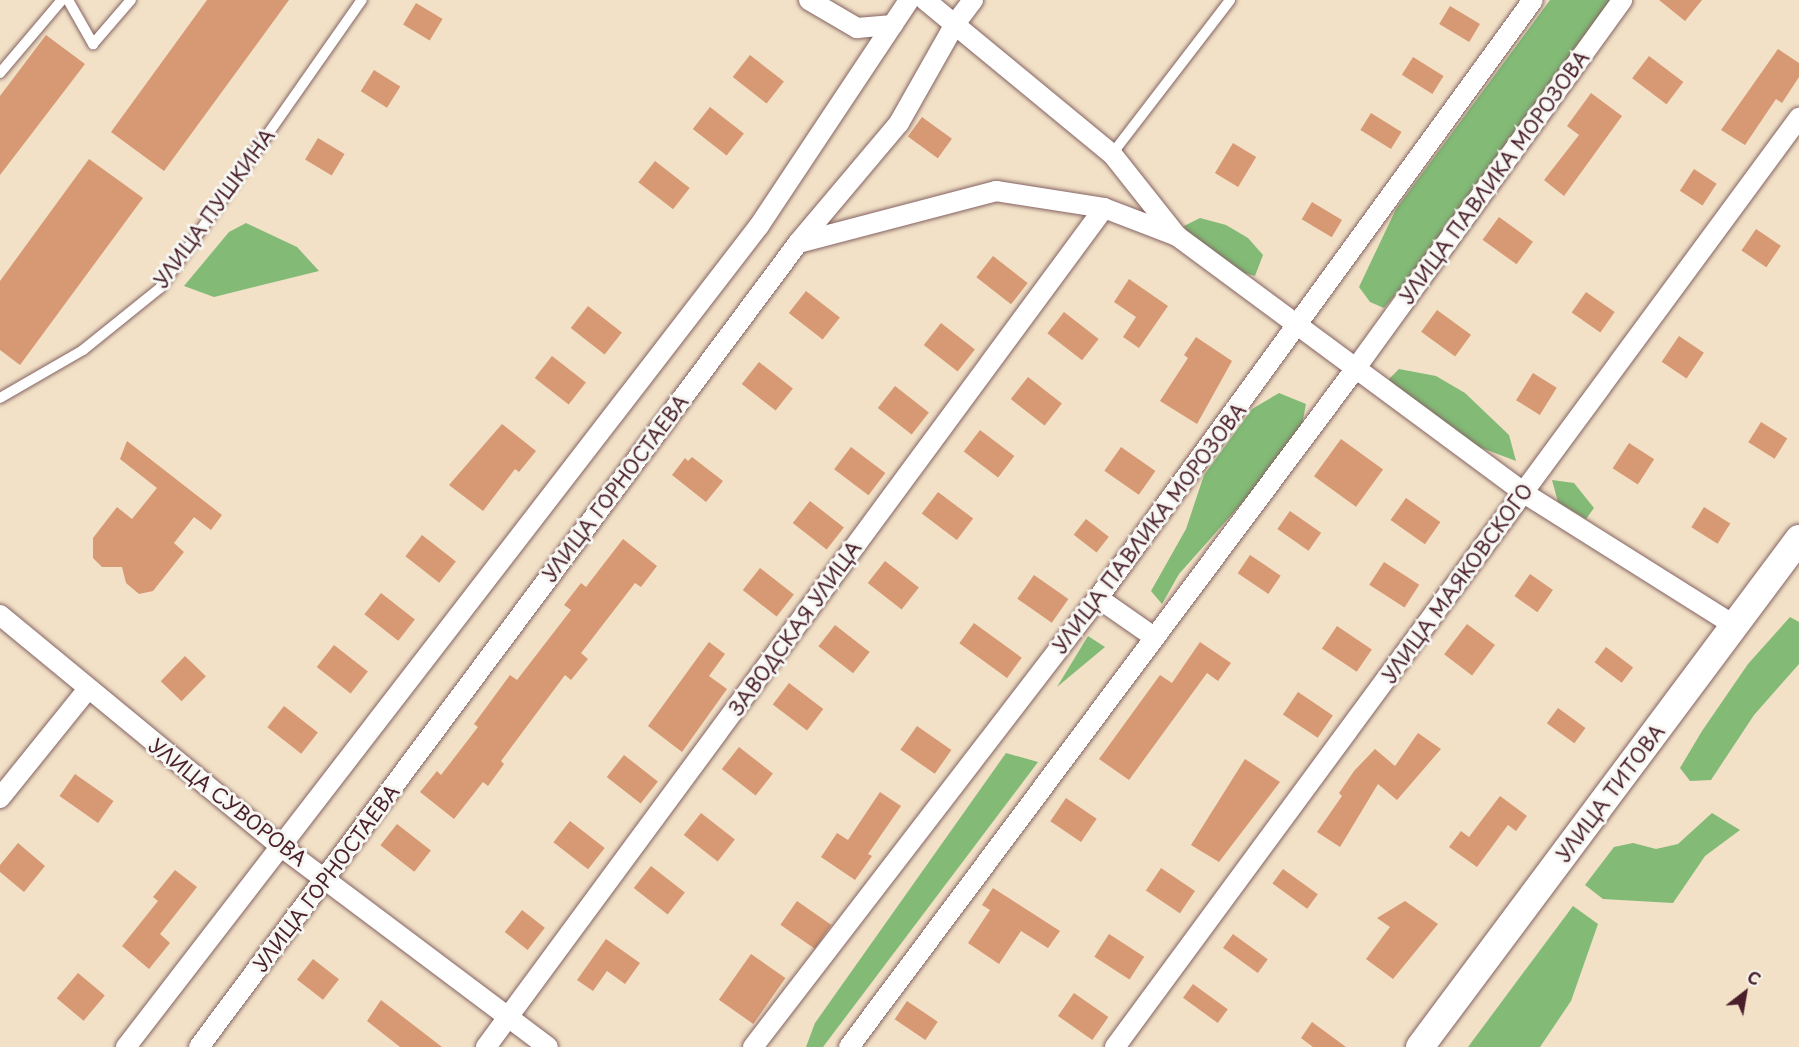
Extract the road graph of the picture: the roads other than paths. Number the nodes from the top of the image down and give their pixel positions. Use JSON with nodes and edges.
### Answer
{"nodes":[{"id":1,"x":62,"y":0,"type":"edge"},
{"id":2,"x":68,"y":0,"type":"edge"},
{"id":3,"x":131,"y":0,"type":"edge"},
{"id":4,"x":362,"y":0,"type":"edge"},
{"id":5,"x":809,"y":0,"type":"edge"},
{"id":6,"x":909,"y":0,"type":"edge"},
{"id":7,"x":925,"y":0,"type":"edge"},
{"id":8,"x":973,"y":0,"type":"edge"},
{"id":9,"x":1230,"y":0,"type":"edge"},
{"id":10,"x":1533,"y":0,"type":"edge"},
{"id":11,"x":1622,"y":0,"type":"edge"},
{"id":12,"x":955,"y":24,"type":"junction"},
{"id":13,"x":893,"y":25,"type":"junction"},
{"id":14,"x":0,"y":73,"type":"edge"},
{"id":15,"x":1799,"y":118,"type":"edge"},
{"id":16,"x":1112,"y":154,"type":"junction"},
{"id":17,"x":1104,"y":208,"type":"junction"},
{"id":18,"x":1176,"y":236,"type":"junction"},
{"id":19,"x":798,"y":243,"type":"junction"},
{"id":20,"x":1299,"y":326,"type":"junction"},
{"id":21,"x":1356,"y":368,"type":"junction"},
{"id":22,"x":0,"y":398,"type":"edge"},
{"id":23,"x":1524,"y":493,"type":"junction"},
{"id":24,"x":1799,"y":539,"type":"edge"},
{"id":25,"x":1098,"y":598,"type":"junction"},
{"id":26,"x":0,"y":615,"type":"edge"},
{"id":27,"x":1735,"y":626,"type":"junction"},
{"id":28,"x":1154,"y":636,"type":"junction"},
{"id":29,"x":87,"y":690,"type":"junction"},
{"id":30,"x":0,"y":798,"type":"edge"},
{"id":31,"x":279,"y":845,"type":"junction"},
{"id":32,"x":328,"y":879,"type":"junction"},
{"id":33,"x":508,"y":1017,"type":"junction"},
{"id":34,"x":126,"y":1047,"type":"edge"},
{"id":35,"x":200,"y":1047,"type":"edge"},
{"id":36,"x":486,"y":1047,"type":"edge"},
{"id":37,"x":548,"y":1047,"type":"edge"},
{"id":38,"x":753,"y":1047,"type":"edge"},
{"id":39,"x":849,"y":1047,"type":"edge"},
{"id":40,"x":1114,"y":1047,"type":"edge"},
{"id":41,"x":1420,"y":1047,"type":"edge"}],
"edges":[{"from":1,"to":14,"type":"lane"},
{"from":2,"to":3,"type":"lane"},
{"from":4,"to":22,"type":"lane","name":"УЛИЦА ПУШКИНА"},
{"from":5,"to":13,"type":"street"},
{"from":6,"to":13,"type":"street"},
{"from":7,"to":12,"type":"street"},
{"from":8,"to":12,"type":"street","name":"УЛИЦА ГОРНОСТАЕВА"},
{"from":9,"to":16,"type":"lane"},
{"from":10,"to":20,"type":"street","name":"УЛИЦА ПАВЛИКА МОРОЗОВА"},
{"from":11,"to":21,"type":"street","name":"УЛИЦА ПАВЛИКА МОРОЗОВА"},
{"from":12,"to":16,"type":"street"},
{"from":12,"to":19,"type":"street","name":"УЛИЦА ГОРНОСТАЕВА"},
{"from":13,"to":31,"type":"street"},
{"from":15,"to":23,"type":"street","name":"УЛИЦА МАЯКОВСКОГО"},
{"from":16,"to":18,"type":"street"},
{"from":17,"to":18,"type":"street"},
{"from":17,"to":19,"type":"street"},
{"from":17,"to":33,"type":"street","name":"ЗАВОДСКАЯ УЛИЦА"},
{"from":18,"to":20,"type":"street"},
{"from":19,"to":32,"type":"street","name":"УЛИЦА ГОРНОСТАЕВА"},
{"from":20,"to":21,"type":"street"},
{"from":20,"to":25,"type":"street","name":"УЛИЦА ПАВЛИКА МОРОЗОВА"},
{"from":21,"to":23,"type":"street"},
{"from":21,"to":28,"type":"street","name":"УЛИЦА ПАВЛИКА МОРОЗОВА"},
{"from":23,"to":27,"type":"street"},
{"from":23,"to":40,"type":"street","name":"УЛИЦА МАЯКОВСКОГО"},
{"from":24,"to":27,"type":"main road","name":"УЛИЦА ТИТОВА"},
{"from":25,"to":28,"type":"street"},
{"from":25,"to":38,"type":"street","name":"УЛИЦА ПАВЛИКА МОРОЗОВА"},
{"from":26,"to":29,"type":"street","name":"УЛИЦА СУВОРОВА"},
{"from":27,"to":41,"type":"main road","name":"УЛИЦА ТИТОВА"},
{"from":28,"to":39,"type":"street","name":"УЛИЦА ПАВЛИКА МОРОЗОВА"},
{"from":29,"to":30,"type":"street"},
{"from":29,"to":31,"type":"street","name":"УЛИЦА СУВОРОВА"},
{"from":31,"to":32,"type":"street","name":"УЛИЦА СУВОРОВА"},
{"from":31,"to":34,"type":"street"},
{"from":32,"to":33,"type":"street","name":"УЛИЦА СУВОРОВА"},
{"from":32,"to":35,"type":"street","name":"УЛИЦА ГОРНОСТАЕВА"},
{"from":33,"to":36,"type":"street","name":"ЗАВОДСКАЯ УЛИЦА"},
{"from":33,"to":37,"type":"street","name":"УЛИЦА СУВОРОВА"}]}
